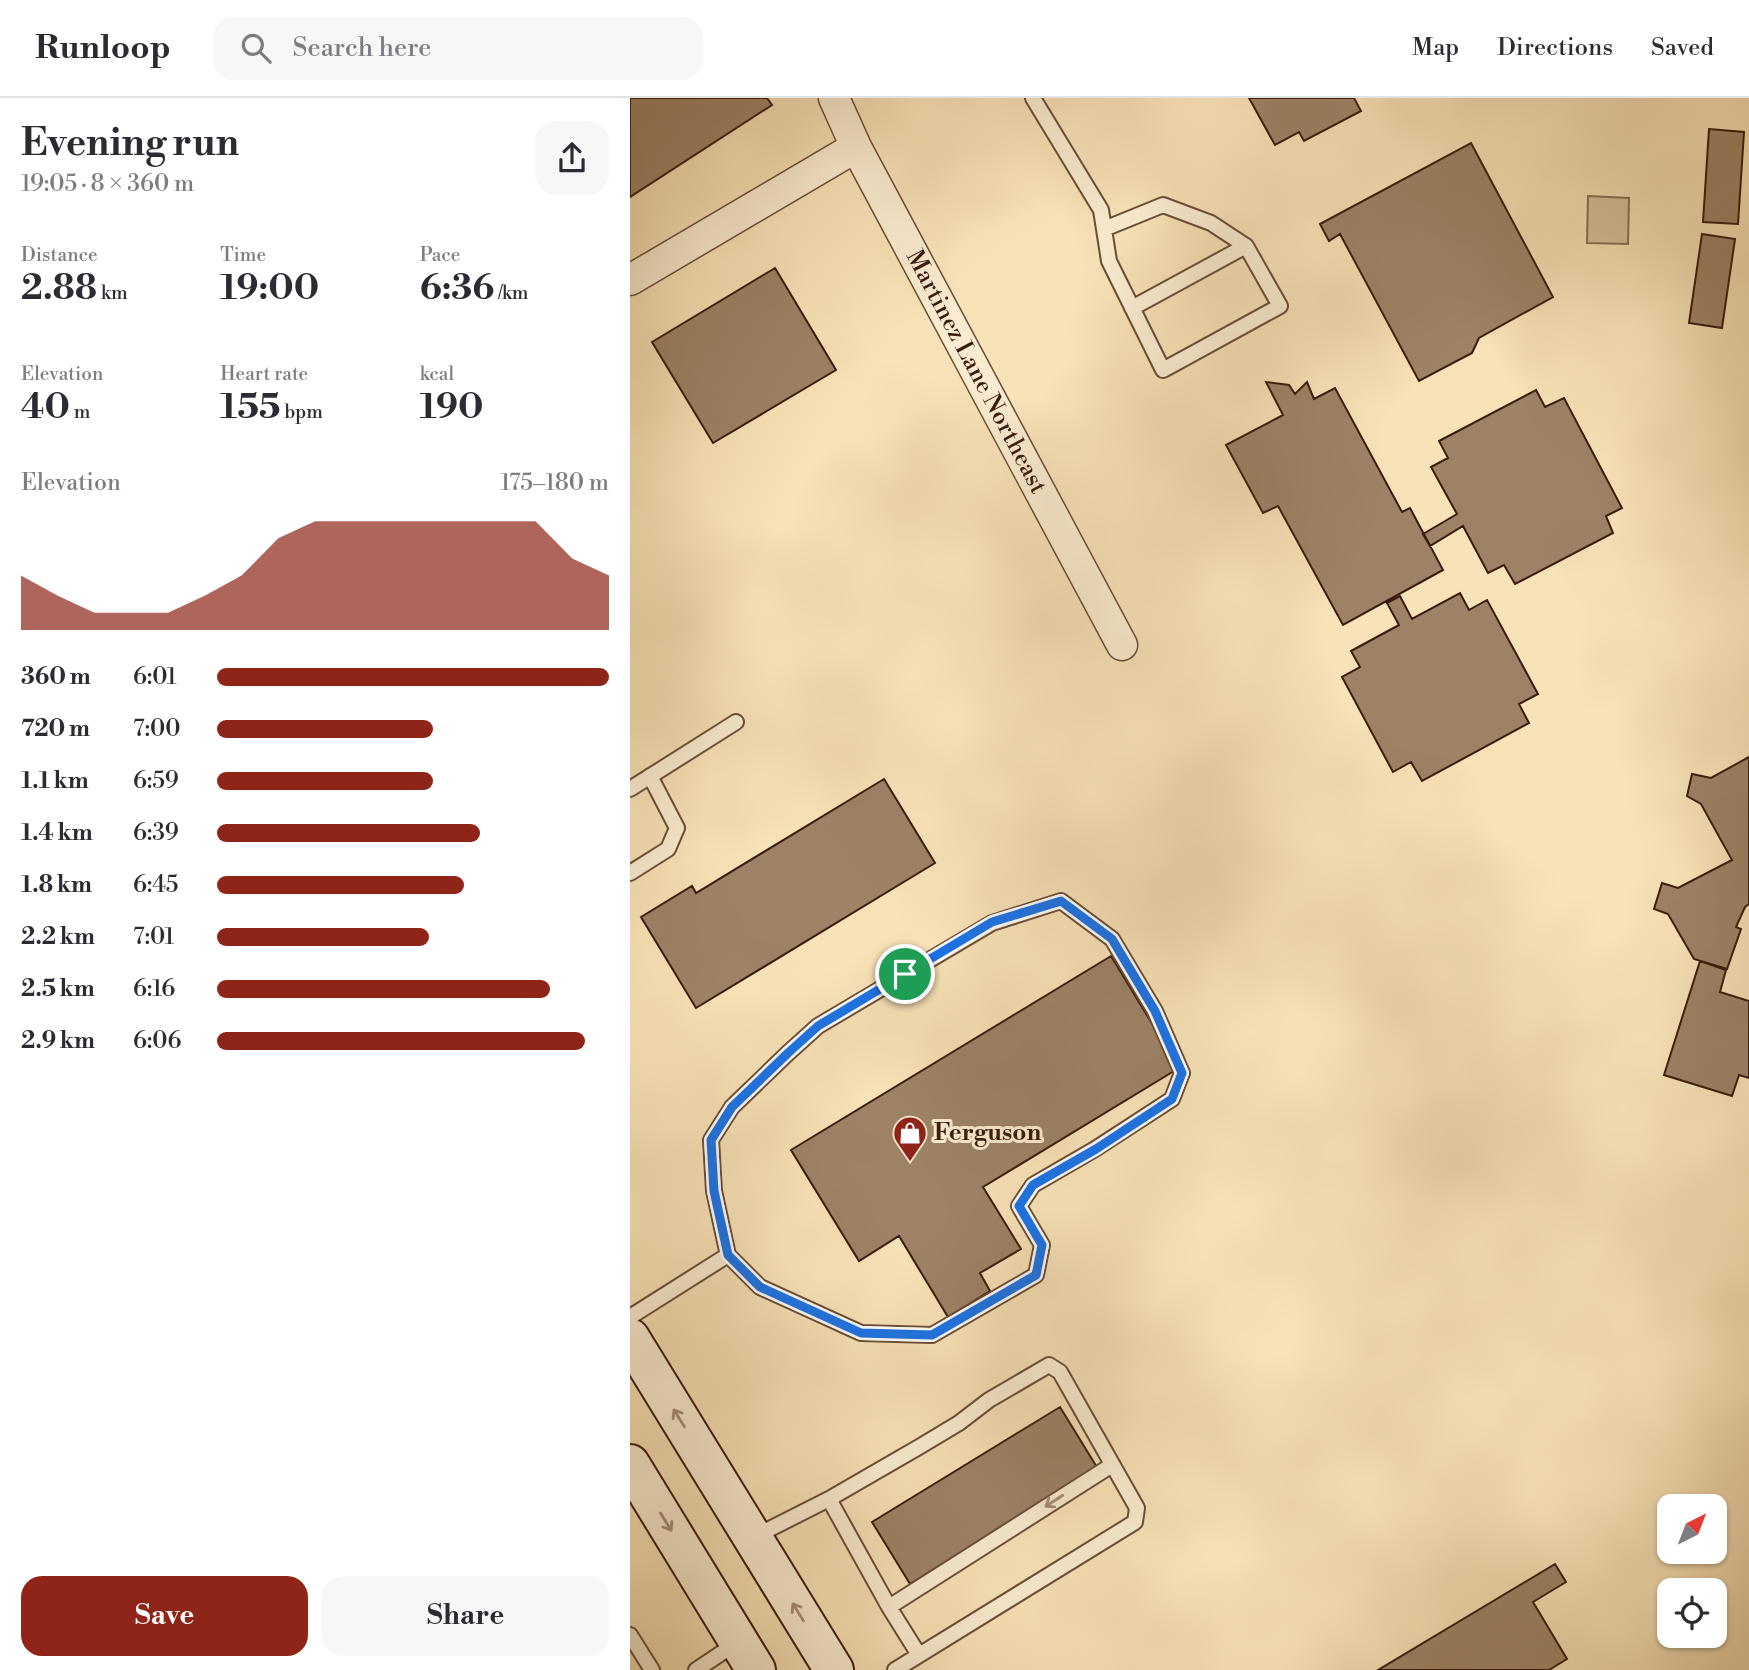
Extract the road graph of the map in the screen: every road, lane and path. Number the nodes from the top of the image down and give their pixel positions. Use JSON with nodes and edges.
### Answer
{"nodes":[{"id":1,"x":834,"y":98,"type":"edge"},
{"id":2,"x":1033,"y":98,"type":"edge"},
{"id":3,"x":856,"y":147,"type":"junction"},
{"id":4,"x":1104,"y":229,"type":"junction"},
{"id":5,"x":1246,"y":246,"type":"junction"},
{"id":6,"x":630,"y":280,"type":"edge"},
{"id":7,"x":1132,"y":308,"type":"junction"},
{"id":8,"x":1122,"y":645,"type":"dead end"},
{"id":9,"x":736,"y":722,"type":"dead end"},
{"id":10,"x":650,"y":776,"type":"junction"},
{"id":11,"x":630,"y":789,"type":"edge"},
{"id":12,"x":630,"y":873,"type":"edge"},
{"id":13,"x":728,"y":1255,"type":"junction"},
{"id":14,"x":630,"y":1317,"type":"edge"},
{"id":15,"x":630,"y":1338,"type":"edge"},
{"id":16,"x":630,"y":1464,"type":"edge"},
{"id":17,"x":1112,"y":1465,"type":"junction"},
{"id":18,"x":829,"y":1499,"type":"junction"},
{"id":19,"x":753,"y":1538,"type":"junction"},
{"id":20,"x":889,"y":1607,"type":"junction"},
{"id":21,"x":630,"y":1635,"type":"edge"},
{"id":22,"x":919,"y":1655,"type":"junction"},
{"id":23,"x":748,"y":1656,"type":"edge"},
{"id":24,"x":652,"y":1670,"type":"edge"},
{"id":25,"x":695,"y":1670,"type":"edge"},
{"id":26,"x":834,"y":1670,"type":"edge"},
{"id":27,"x":895,"y":1670,"type":"edge"}],
"edges":[{"from":1,"to":3,"type":"street","name":"Martinez Lane Northeast"},
{"from":2,"to":4,"type":"lane"},
{"from":3,"to":6,"type":"street"},
{"from":3,"to":8,"type":"street","name":"Martinez Lane Northeast"},
{"from":4,"to":5,"type":"lane"},
{"from":4,"to":7,"type":"lane"},
{"from":5,"to":7,"type":"lane"},
{"from":5,"to":7,"type":"lane"},
{"from":9,"to":10,"type":"lane"},
{"from":10,"to":11,"type":"lane"},
{"from":10,"to":12,"type":"lane"},
{"from":13,"to":13,"type":"lane"},
{"from":13,"to":14,"type":"lane"},
{"from":19,"to":15,"type":"main road","one_way":true},
{"from":16,"to":23,"type":"main road","one_way":true},
{"from":17,"to":18,"type":"lane"},
{"from":17,"to":20,"type":"lane","one_way":true},
{"from":17,"to":22,"type":"lane"},
{"from":18,"to":19,"type":"lane"},
{"from":18,"to":20,"type":"lane"},
{"from":26,"to":19,"type":"main road","one_way":true},
{"from":20,"to":22,"type":"lane"},
{"from":21,"to":24,"type":"lane"},
{"from":22,"to":27,"type":"lane"},
{"from":23,"to":25,"type":"lane"}]}
